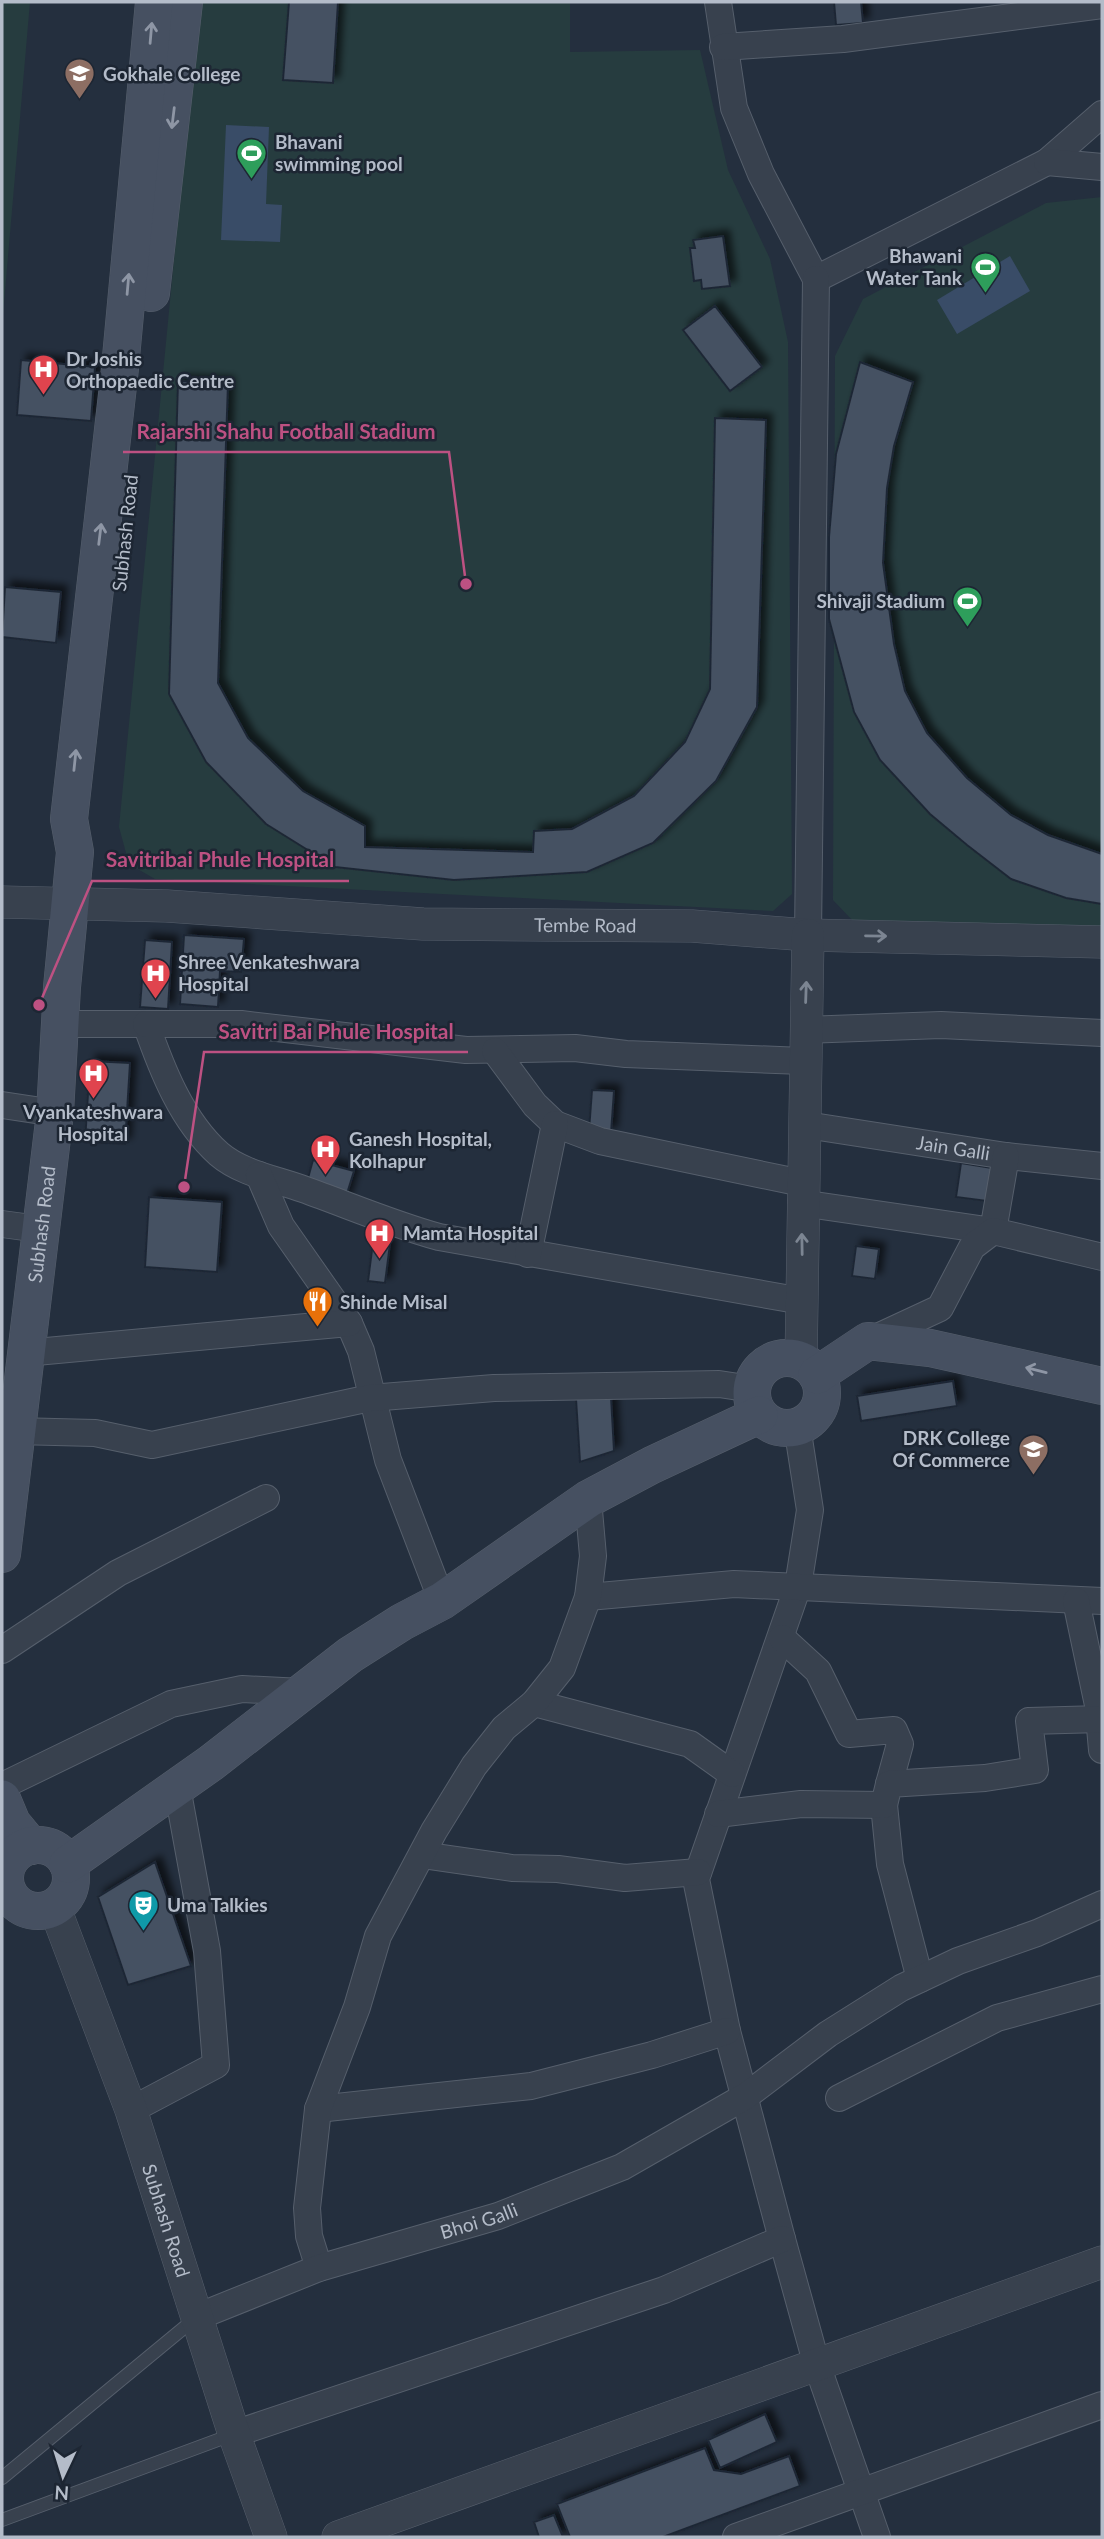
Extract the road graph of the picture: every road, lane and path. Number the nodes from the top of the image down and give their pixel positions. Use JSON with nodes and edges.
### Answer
{"nodes":[{"id":1,"x":154,"y":2,"type":"edge"},
{"id":2,"x":184,"y":2,"type":"edge"},
{"id":3,"x":718,"y":2,"type":"edge"},
{"id":4,"x":1102,"y":5,"type":"edge"},
{"id":5,"x":723,"y":47,"type":"junction"},
{"id":6,"x":1102,"y":114,"type":"edge"},
{"id":7,"x":1047,"y":162,"type":"junction"},
{"id":8,"x":1102,"y":167,"type":"edge"},
{"id":9,"x":816,"y":279,"type":"junction"},
{"id":10,"x":75,"y":852,"type":"junction"},
{"id":11,"x":2,"y":902,"type":"edge"},
{"id":12,"x":69,"y":906,"type":"junction"},
{"id":13,"x":808,"y":934,"type":"junction"},
{"id":14,"x":1102,"y":942,"type":"edge"},
{"id":15,"x":59,"y":1024,"type":"junction"},
{"id":16,"x":146,"y":1024,"type":"junction"},
{"id":17,"x":1102,"y":1033,"type":"edge"},
{"id":18,"x":804,"y":1045,"type":"junction"},
{"id":19,"x":495,"y":1051,"type":"junction"},
{"id":20,"x":2,"y":1105,"type":"edge"},
{"id":21,"x":55,"y":1113,"type":"junction"},
{"id":22,"x":555,"y":1125,"type":"junction"},
{"id":23,"x":806,"y":1125,"type":"junction"},
{"id":24,"x":1006,"y":1156,"type":"junction"},
{"id":25,"x":1102,"y":1166,"type":"edge"},
{"id":26,"x":259,"y":1175,"type":"junction"},
{"id":27,"x":802,"y":1193,"type":"junction"},
{"id":28,"x":2,"y":1224,"type":"edge"},
{"id":29,"x":40,"y":1229,"type":"junction"},
{"id":30,"x":993,"y":1231,"type":"junction"},
{"id":31,"x":528,"y":1254,"type":"junction"},
{"id":32,"x":1102,"y":1257,"type":"edge"},
{"id":33,"x":802,"y":1301,"type":"junction"},
{"id":34,"x":349,"y":1323,"type":"junction"},
{"id":35,"x":868,"y":1341,"type":"junction"},
{"id":36,"x":24,"y":1353,"type":"junction"},
{"id":37,"x":809,"y":1368,"type":"junction"},
{"id":38,"x":1102,"y":1386,"type":"edge"},
{"id":39,"x":370,"y":1398,"type":"junction"},
{"id":40,"x":756,"y":1402,"type":"junction"},
{"id":41,"x":797,"y":1426,"type":"junction"},
{"id":42,"x":15,"y":1431,"type":"junction"},
{"id":43,"x":267,"y":1498,"type":"dead end"},
{"id":44,"x":588,"y":1499,"type":"junction"},
{"id":45,"x":2,"y":1554,"type":"edge"},
{"id":46,"x":798,"y":1586,"type":"junction"},
{"id":47,"x":588,"y":1597,"type":"junction"},
{"id":48,"x":442,"y":1601,"type":"junction"},
{"id":49,"x":1076,"y":1601,"type":"junction"},
{"id":50,"x":1102,"y":1601,"type":"edge"},
{"id":51,"x":782,"y":1638,"type":"junction"},
{"id":52,"x":2,"y":1650,"type":"edge"},
{"id":53,"x":302,"y":1692,"type":"junction"},
{"id":54,"x":534,"y":1703,"type":"junction"},
{"id":55,"x":1100,"y":1710,"type":"edge"},
{"id":56,"x":1102,"y":1750,"type":"edge"},
{"id":57,"x":732,"y":1774,"type":"junction"},
{"id":58,"x":2,"y":1786,"type":"edge"},
{"id":59,"x":177,"y":1787,"type":"junction"},
{"id":60,"x":887,"y":1794,"type":"junction"},
{"id":61,"x":2,"y":1799,"type":"edge"},
{"id":62,"x":718,"y":1815,"type":"junction"},
{"id":63,"x":31,"y":1846,"type":"junction"},
{"id":64,"x":422,"y":1855,"type":"junction"},
{"id":65,"x":68,"y":1864,"type":"junction"},
{"id":66,"x":698,"y":1872,"type":"junction"},
{"id":67,"x":6,"y":1900,"type":"edge"},
{"id":68,"x":1102,"y":1904,"type":"edge"},
{"id":69,"x":54,"y":1906,"type":"junction"},
{"id":70,"x":920,"y":1979,"type":"junction"},
{"id":71,"x":1102,"y":1989,"type":"edge"},
{"id":72,"x":727,"y":2031,"type":"junction"},
{"id":73,"x":746,"y":2096,"type":"junction"},
{"id":74,"x":839,"y":2098,"type":"dead end"},
{"id":75,"x":318,"y":2109,"type":"junction"},
{"id":76,"x":131,"y":2110,"type":"junction"},
{"id":77,"x":782,"y":2239,"type":"junction"},
{"id":78,"x":1102,"y":2262,"type":"edge"},
{"id":79,"x":318,"y":2268,"type":"junction"},
{"id":80,"x":197,"y":2317,"type":"junction"},
{"id":81,"x":816,"y":2362,"type":"junction"},
{"id":82,"x":1102,"y":2405,"type":"edge"},
{"id":83,"x":234,"y":2434,"type":"junction"},
{"id":84,"x":2,"y":2477,"type":"edge"},
{"id":85,"x":862,"y":2493,"type":"junction"},
{"id":86,"x":2,"y":2520,"type":"edge"},
{"id":87,"x":271,"y":2537,"type":"edge"},
{"id":88,"x":338,"y":2537,"type":"edge"},
{"id":89,"x":736,"y":2537,"type":"edge"},
{"id":90,"x":877,"y":2537,"type":"edge"}],
"edges":[{"from":10,"to":1,"type":"main road","name":"Subhash Road","one_way":true},
{"from":2,"to":10,"type":"main road","name":"Subhash Road","one_way":true},
{"from":3,"to":5,"type":"street"},
{"from":4,"to":5,"type":"street"},
{"from":5,"to":9,"type":"street"},
{"from":6,"to":7,"type":"street"},
{"from":7,"to":8,"type":"street"},
{"from":7,"to":9,"type":"street"},
{"from":9,"to":13,"type":"street"},
{"from":10,"to":12,"type":"main road","name":"Subhash Road"},
{"from":11,"to":12,"type":"street","name":"Tembe Road"},
{"from":12,"to":13,"type":"street","name":"Tembe Road"},
{"from":12,"to":15,"type":"main road","name":"Subhash Road"},
{"from":13,"to":14,"type":"street","name":"Tembe Road","one_way":true},
{"from":18,"to":13,"type":"street","one_way":true},
{"from":15,"to":16,"type":"street"},
{"from":15,"to":21,"type":"main road","name":"Subhash Road"},
{"from":16,"to":19,"type":"street"},
{"from":16,"to":26,"type":"street"},
{"from":17,"to":18,"type":"street"},
{"from":18,"to":19,"type":"street"},
{"from":18,"to":23,"type":"street"},
{"from":19,"to":22,"type":"street"},
{"from":20,"to":21,"type":"street"},
{"from":21,"to":29,"type":"main road","name":"Subhash Road"},
{"from":22,"to":27,"type":"street"},
{"from":22,"to":31,"type":"street"},
{"from":23,"to":24,"type":"street","name":"Jain Galli"},
{"from":23,"to":27,"type":"street"},
{"from":24,"to":25,"type":"street","name":"Jain Galli"},
{"from":24,"to":30,"type":"street"},
{"from":26,"to":31,"type":"street"},
{"from":26,"to":34,"type":"street"},
{"from":27,"to":30,"type":"street"},
{"from":33,"to":27,"type":"street","one_way":true},
{"from":28,"to":29,"type":"street"},
{"from":29,"to":36,"type":"main road","name":"Subhash Road"},
{"from":30,"to":32,"type":"street"},
{"from":30,"to":35,"type":"street"},
{"from":31,"to":33,"type":"street"},
{"from":33,"to":37,"type":"street"},
{"from":34,"to":36,"type":"street"},
{"from":34,"to":39,"type":"street"},
{"from":35,"to":37,"type":"main road"},
{"from":38,"to":35,"type":"main road","one_way":true},
{"from":36,"to":42,"type":"main road","name":"Subhash Road"},
{"from":37,"to":40,"type":"main road"},
{"from":37,"to":41,"type":"main road"},
{"from":39,"to":40,"type":"street"},
{"from":39,"to":42,"type":"street"},
{"from":39,"to":48,"type":"street"},
{"from":40,"to":41,"type":"main road"},
{"from":40,"to":44,"type":"main road"},
{"from":41,"to":46,"type":"street"},
{"from":42,"to":45,"type":"main road","name":"Subhash Road"},
{"from":43,"to":52,"type":"street"},
{"from":44,"to":47,"type":"street"},
{"from":44,"to":48,"type":"main road"},
{"from":46,"to":47,"type":"street"},
{"from":46,"to":49,"type":"street"},
{"from":46,"to":51,"type":"street"},
{"from":47,"to":54,"type":"street"},
{"from":48,"to":53,"type":"main road"},
{"from":49,"to":50,"type":"street"},
{"from":49,"to":55,"type":"street"},
{"from":51,"to":57,"type":"street"},
{"from":51,"to":60,"type":"street"},
{"from":53,"to":58,"type":"street"},
{"from":53,"to":59,"type":"main road"},
{"from":54,"to":57,"type":"street"},
{"from":54,"to":64,"type":"street"},
{"from":55,"to":56,"type":"street"},
{"from":55,"to":60,"type":"street"},
{"from":57,"to":62,"type":"street"},
{"from":59,"to":65,"type":"main road"},
{"from":59,"to":76,"type":"street"},
{"from":60,"to":62,"type":"street"},
{"from":60,"to":70,"type":"street"},
{"from":61,"to":63,"type":"main road"},
{"from":62,"to":66,"type":"street"},
{"from":63,"to":65,"type":"main road"},
{"from":63,"to":67,"type":"main road"},
{"from":64,"to":66,"type":"street"},
{"from":64,"to":75,"type":"street"},
{"from":65,"to":69,"type":"main road"},
{"from":66,"to":72,"type":"street"},
{"from":67,"to":69,"type":"main road"},
{"from":68,"to":70,"type":"street","name":"Bhoi Galli"},
{"from":69,"to":76,"type":"street","name":"Subhash Road"},
{"from":70,"to":73,"type":"street","name":"Bhoi Galli"},
{"from":71,"to":74,"type":"street"},
{"from":72,"to":73,"type":"street"},
{"from":72,"to":75,"type":"street"},
{"from":73,"to":77,"type":"street"},
{"from":73,"to":79,"type":"street","name":"Bhoi Galli"},
{"from":75,"to":79,"type":"street"},
{"from":76,"to":80,"type":"street","name":"Subhash Road"},
{"from":77,"to":81,"type":"street"},
{"from":77,"to":83,"type":"street"},
{"from":78,"to":81,"type":"street"},
{"from":79,"to":80,"type":"street","name":"Bhoi Galli"},
{"from":80,"to":83,"type":"street","name":"Subhash Road"},
{"from":80,"to":84,"type":"lane"},
{"from":81,"to":85,"type":"street"},
{"from":81,"to":88,"type":"street"},
{"from":82,"to":85,"type":"street"},
{"from":83,"to":86,"type":"lane"},
{"from":83,"to":87,"type":"street","name":"Subhash Road"},
{"from":85,"to":89,"type":"street"},
{"from":85,"to":90,"type":"street"}]}
